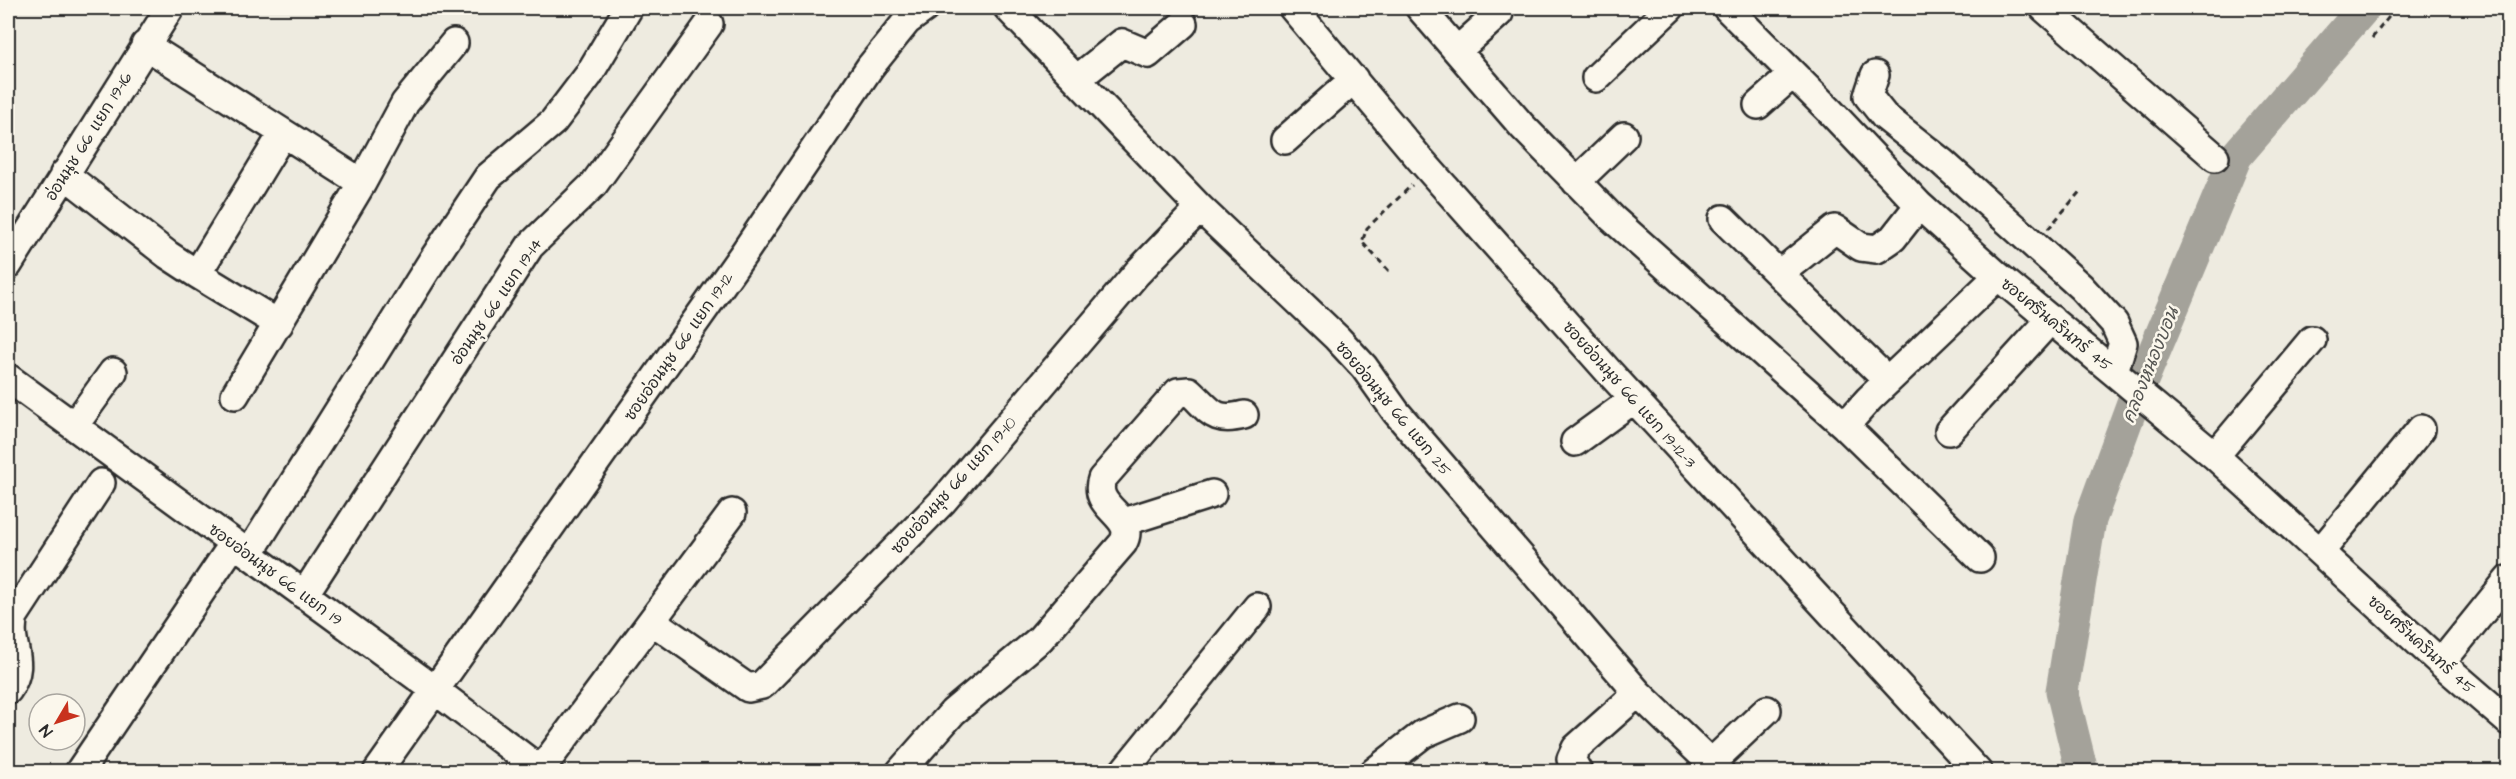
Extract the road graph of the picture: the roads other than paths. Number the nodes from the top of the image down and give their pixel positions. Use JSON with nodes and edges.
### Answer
{"nodes":[{"id":1,"x":170,"y":8,"type":"edge"},
{"id":2,"x":925,"y":8,"type":"edge"},
{"id":3,"x":1011,"y":8,"type":"edge"},
{"id":4,"x":1293,"y":8,"type":"edge"},
{"id":5,"x":1420,"y":8,"type":"edge"},
{"id":6,"x":1670,"y":8,"type":"edge"},
{"id":7,"x":1727,"y":8,"type":"edge"},
{"id":8,"x":2044,"y":8,"type":"edge"},
{"id":9,"x":628,"y":9,"type":"dead end"},
{"id":10,"x":1499,"y":13,"type":"dead end"},
{"id":11,"x":709,"y":24,"type":"dead end"},
{"id":12,"x":1183,"y":24,"type":"dead end"},
{"id":13,"x":453,"y":43,"type":"dead end"},
{"id":14,"x":145,"y":45,"type":"junction"},
{"id":15,"x":1458,"y":50,"type":"junction"},
{"id":16,"x":1793,"y":74,"type":"junction"},
{"id":17,"x":1875,"y":75,"type":"dead end"},
{"id":18,"x":1596,"y":78,"type":"dead end"},
{"id":19,"x":1354,"y":79,"type":"junction"},
{"id":20,"x":1077,"y":80,"type":"junction"},
{"id":21,"x":1758,"y":105,"type":"dead end"},
{"id":22,"x":283,"y":133,"type":"junction"},
{"id":23,"x":1624,"y":136,"type":"dead end"},
{"id":24,"x":1285,"y":140,"type":"dead end"},
{"id":25,"x":2215,"y":157,"type":"dead end"},
{"id":26,"x":64,"y":174,"type":"junction"},
{"id":27,"x":1576,"y":182,"type":"junction"},
{"id":28,"x":363,"y":183,"type":"junction"},
{"id":29,"x":1919,"y":206,"type":"junction"},
{"id":30,"x":1200,"y":208,"type":"junction"},
{"id":31,"x":1723,"y":219,"type":"dead end"},
{"id":32,"x":8,"y":265,"type":"edge"},
{"id":33,"x":197,"y":274,"type":"junction"},
{"id":34,"x":1779,"y":274,"type":"junction"},
{"id":35,"x":1998,"y":276,"type":"junction"},
{"id":36,"x":2051,"y":319,"type":"junction"},
{"id":37,"x":279,"y":324,"type":"junction"},
{"id":38,"x":2312,"y":340,"type":"dead end"},
{"id":39,"x":2114,"y":370,"type":"junction"},
{"id":40,"x":113,"y":372,"type":"dead end"},
{"id":41,"x":8,"y":378,"type":"edge"},
{"id":42,"x":1888,"y":381,"type":"junction"},
{"id":43,"x":235,"y":396,"type":"dead end"},
{"id":44,"x":1634,"y":399,"type":"junction"},
{"id":45,"x":1244,"y":415,"type":"dead end"},
{"id":46,"x":74,"y":426,"type":"junction"},
{"id":47,"x":1845,"y":426,"type":"junction"},
{"id":48,"x":2421,"y":429,"type":"dead end"},
{"id":49,"x":1949,"y":431,"type":"dead end"},
{"id":50,"x":1575,"y":442,"type":"dead end"},
{"id":51,"x":2215,"y":456,"type":"junction"},
{"id":52,"x":109,"y":471,"type":"junction"},
{"id":53,"x":1212,"y":494,"type":"dead end"},
{"id":54,"x":732,"y":513,"type":"dead end"},
{"id":55,"x":1124,"y":522,"type":"junction"},
{"id":56,"x":241,"y":549,"type":"junction"},
{"id":57,"x":2321,"y":551,"type":"junction"},
{"id":58,"x":1980,"y":558,"type":"dead end"},
{"id":59,"x":2508,"y":580,"type":"edge"},
{"id":60,"x":304,"y":595,"type":"junction"},
{"id":61,"x":1257,"y":607,"type":"dead end"},
{"id":62,"x":652,"y":621,"type":"junction"},
{"id":63,"x":11,"y":642,"type":"edge"},
{"id":64,"x":2441,"y":663,"type":"junction"},
{"id":65,"x":8,"y":690,"type":"edge"},
{"id":66,"x":435,"y":690,"type":"junction"},
{"id":67,"x":1638,"y":693,"type":"junction"},
{"id":68,"x":1767,"y":710,"type":"dead end"},
{"id":69,"x":1460,"y":718,"type":"dead end"},
{"id":70,"x":2508,"y":721,"type":"edge"},
{"id":71,"x":1715,"y":767,"type":"edge"},
{"id":72,"x":79,"y":771,"type":"edge"},
{"id":73,"x":377,"y":771,"type":"edge"},
{"id":74,"x":541,"y":771,"type":"edge"},
{"id":75,"x":900,"y":771,"type":"edge"},
{"id":76,"x":1123,"y":771,"type":"edge"},
{"id":77,"x":1374,"y":771,"type":"edge"},
{"id":78,"x":1578,"y":771,"type":"edge"},
{"id":79,"x":1978,"y":771,"type":"edge"}],
"edges":[{"from":1,"to":14,"type":"street","name":"อ่อนนุช 66 แยก 19-16"},
{"from":2,"to":66,"type":"street","name":"ซอยอ่อนนุช 66 แยก 19-12"},
{"from":3,"to":20,"type":"street","name":"ซอยอ่อนนุช 66 แยก 25"},
{"from":4,"to":19,"type":"street","name":"ซอยอ่อนนุช 66 แยก 19-12-3"},
{"from":5,"to":15,"type":"street"},
{"from":6,"to":18,"type":"street"},
{"from":7,"to":16,"type":"street","name":"ซอยศรีนครินทร์ 45"},
{"from":8,"to":25,"type":"street"},
{"from":9,"to":56,"type":"street"},
{"from":10,"to":15,"type":"street"},
{"from":11,"to":60,"type":"street","name":"อ่อนนุช 66 แยก 19-14"},
{"from":12,"to":20,"type":"street"},
{"from":13,"to":28,"type":"street"},
{"from":14,"to":22,"type":"street"},
{"from":14,"to":26,"type":"street","name":"อ่อนนุช 66 แยก 19-16"},
{"from":15,"to":27,"type":"street"},
{"from":16,"to":21,"type":"street"},
{"from":16,"to":29,"type":"street","name":"ซอยศรีนครินทร์ 45"},
{"from":17,"to":39,"type":"street"},
{"from":19,"to":24,"type":"street"},
{"from":19,"to":44,"type":"street","name":"ซอยอ่อนนุช 66 แยก 19-12-3"},
{"from":20,"to":30,"type":"street","name":"ซอยอ่อนนุช 66 แยก 25"},
{"from":22,"to":28,"type":"street"},
{"from":22,"to":33,"type":"street"},
{"from":23,"to":27,"type":"street"},
{"from":26,"to":32,"type":"street","name":"อ่อนนุช 66 แยก 19-16"},
{"from":26,"to":33,"type":"street"},
{"from":27,"to":47,"type":"street"},
{"from":28,"to":37,"type":"street"},
{"from":29,"to":34,"type":"street"},
{"from":29,"to":35,"type":"street","name":"ซอยศรีนครินทร์ 45"},
{"from":30,"to":62,"type":"street","name":"ซอยอ่อนนุช 66 แยก 19-10"},
{"from":30,"to":67,"type":"street","name":"ซอยอ่อนนุช 66 แยก 25"},
{"from":31,"to":34,"type":"street"},
{"from":33,"to":37,"type":"street"},
{"from":34,"to":42,"type":"street"},
{"from":35,"to":36,"type":"street","name":"ซอยศรีนครินทร์ 45"},
{"from":35,"to":42,"type":"street"},
{"from":36,"to":39,"type":"street","name":"ซอยศรีนครินทร์ 45"},
{"from":36,"to":49,"type":"street"},
{"from":37,"to":43,"type":"street"},
{"from":38,"to":51,"type":"street"},
{"from":39,"to":51,"type":"street","name":"ซอยศรีนครินทร์ 45"},
{"from":40,"to":46,"type":"street"},
{"from":41,"to":46,"type":"street","name":"ซอยอ่อนนุช 66 แยก 19"},
{"from":42,"to":47,"type":"street"},
{"from":44,"to":50,"type":"street"},
{"from":44,"to":79,"type":"street","name":"ซอยอ่อนนุช 66 แยก 19-12-3"},
{"from":45,"to":55,"type":"street"},
{"from":46,"to":52,"type":"street","name":"ซอยอ่อนนุช 66 แยก 19"},
{"from":47,"to":58,"type":"street"},
{"from":48,"to":57,"type":"street"},
{"from":51,"to":57,"type":"street","name":"ซอยศรีนครินทร์ 45"},
{"from":52,"to":56,"type":"street","name":"ซอยอ่อนนุช 66 แยก 19"},
{"from":52,"to":63,"type":"street"},
{"from":53,"to":55,"type":"street"},
{"from":54,"to":62,"type":"street"},
{"from":55,"to":75,"type":"street"},
{"from":56,"to":60,"type":"street","name":"ซอยอ่อนนุช 66 แยก 19"},
{"from":56,"to":72,"type":"street"},
{"from":57,"to":64,"type":"street","name":"ซอยศรีนครินทร์ 45"},
{"from":59,"to":64,"type":"street"},
{"from":60,"to":66,"type":"street","name":"ซอยอ่อนนุช 66 แยก 19"},
{"from":61,"to":76,"type":"street"},
{"from":62,"to":74,"type":"street"},
{"from":63,"to":65,"type":"street"},
{"from":64,"to":70,"type":"street","name":"ซอยศรีนครินทร์ 45"},
{"from":66,"to":73,"type":"street","name":"ซอยอ่อนนุช 66 แยก 19-12"},
{"from":66,"to":74,"type":"street","name":"ซอยอ่อนนุช 66 แยก 19"},
{"from":67,"to":71,"type":"street","name":"ซอยอ่อนนุช 66 แยก 25"},
{"from":67,"to":78,"type":"street"},
{"from":68,"to":71,"type":"street"},
{"from":69,"to":77,"type":"street"}]}
